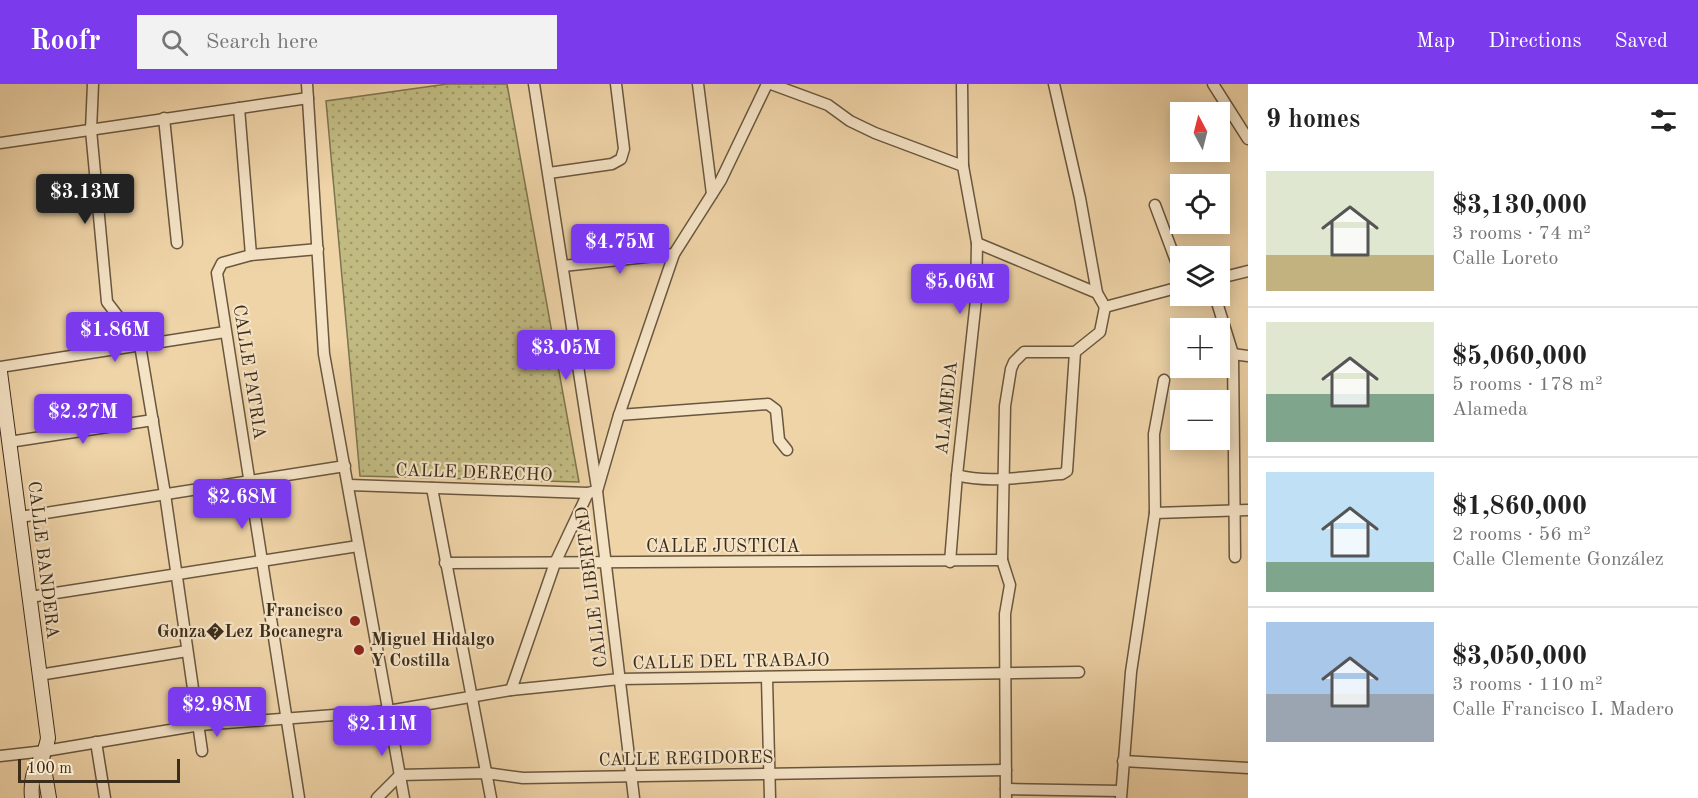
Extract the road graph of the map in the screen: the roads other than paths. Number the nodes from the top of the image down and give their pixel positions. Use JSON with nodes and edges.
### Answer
{"nodes":[{"id":1,"x":93,"y":84,"type":"edge"},
{"id":2,"x":307,"y":84,"type":"edge"},
{"id":3,"x":534,"y":84,"type":"edge"},
{"id":4,"x":616,"y":84,"type":"edge"},
{"id":5,"x":698,"y":84,"type":"edge"},
{"id":6,"x":769,"y":84,"type":"edge"},
{"id":7,"x":962,"y":84,"type":"edge"},
{"id":8,"x":1054,"y":84,"type":"edge"},
{"id":9,"x":1213,"y":84,"type":"edge"},
{"id":10,"x":308,"y":98,"type":"junction"},
{"id":11,"x":239,"y":108,"type":"junction"},
{"id":12,"x":164,"y":118,"type":"junction"},
{"id":13,"x":91,"y":130,"type":"junction"},
{"id":14,"x":1248,"y":139,"type":"edge"},
{"id":15,"x":0,"y":143,"type":"edge"},
{"id":16,"x":963,"y":166,"type":"junction"},
{"id":17,"x":549,"y":172,"type":"junction"},
{"id":18,"x":712,"y":194,"type":"junction"},
{"id":19,"x":1155,"y":206,"type":"dead end"},
{"id":20,"x":177,"y":243,"type":"dead end"},
{"id":21,"x":977,"y":243,"type":"junction"},
{"id":22,"x":1170,"y":246,"type":"edge"},
{"id":23,"x":318,"y":249,"type":"junction"},
{"id":24,"x":674,"y":254,"type":"junction"},
{"id":25,"x":251,"y":255,"type":"junction"},
{"id":26,"x":563,"y":266,"type":"junction"},
{"id":27,"x":1248,"y":271,"type":"edge"},
{"id":28,"x":1230,"y":276,"type":"edge"},
{"id":29,"x":1170,"y":289,"type":"edge"},
{"id":30,"x":1097,"y":293,"type":"junction"},
{"id":31,"x":1218,"y":306,"type":"edge"},
{"id":32,"x":1105,"y":307,"type":"junction"},
{"id":33,"x":225,"y":332,"type":"junction"},
{"id":34,"x":140,"y":345,"type":"junction"},
{"id":35,"x":1075,"y":352,"type":"junction"},
{"id":36,"x":1233,"y":354,"type":"junction"},
{"id":37,"x":1248,"y":356,"type":"edge"},
{"id":38,"x":0,"y":367,"type":"edge"},
{"id":39,"x":0,"y":372,"type":"edge"},
{"id":40,"x":1164,"y":380,"type":"dead end"},
{"id":41,"x":1,"y":391,"type":"edge"},
{"id":42,"x":619,"y":415,"type":"junction"},
{"id":43,"x":153,"y":420,"type":"junction"},
{"id":44,"x":9,"y":442,"type":"junction"},
{"id":45,"x":787,"y":450,"type":"dead end"},
{"id":46,"x":6,"y":459,"type":"edge"},
{"id":47,"x":345,"y":466,"type":"junction"},
{"id":48,"x":957,"y":475,"type":"junction"},
{"id":49,"x":1005,"y":478,"type":"junction"},
{"id":50,"x":249,"y":481,"type":"junction"},
{"id":51,"x":349,"y":485,"type":"junction"},
{"id":52,"x":432,"y":488,"type":"junction"},
{"id":53,"x":593,"y":492,"type":"junction"},
{"id":54,"x":165,"y":494,"type":"junction"},
{"id":55,"x":1234,"y":510,"type":"junction"},
{"id":56,"x":1248,"y":510,"type":"edge"},
{"id":57,"x":1155,"y":513,"type":"junction"},
{"id":58,"x":20,"y":517,"type":"junction"},
{"id":59,"x":358,"y":546,"type":"junction"},
{"id":60,"x":1235,"y":557,"type":"dead end"},
{"id":61,"x":1002,"y":560,"type":"junction"},
{"id":62,"x":261,"y":561,"type":"junction"},
{"id":63,"x":950,"y":562,"type":"junction"},
{"id":64,"x":445,"y":563,"type":"junction"},
{"id":65,"x":555,"y":563,"type":"junction"},
{"id":66,"x":604,"y":564,"type":"junction"},
{"id":67,"x":176,"y":575,"type":"junction"},
{"id":68,"x":30,"y":597,"type":"junction"},
{"id":69,"x":187,"y":651,"type":"junction"},
{"id":70,"x":1079,"y":672,"type":"dead end"},
{"id":71,"x":1005,"y":674,"type":"junction"},
{"id":72,"x":39,"y":675,"type":"junction"},
{"id":73,"x":767,"y":678,"type":"junction"},
{"id":74,"x":620,"y":679,"type":"junction"},
{"id":75,"x":511,"y":690,"type":"junction"},
{"id":76,"x":471,"y":699,"type":"junction"},
{"id":77,"x":388,"y":711,"type":"junction"},
{"id":78,"x":286,"y":717,"type":"junction"},
{"id":79,"x":200,"y":725,"type":"junction"},
{"id":80,"x":96,"y":742,"type":"junction"},
{"id":81,"x":202,"y":751,"type":"dead end"},
{"id":82,"x":43,"y":754,"type":"junction"},
{"id":83,"x":0,"y":756,"type":"edge"},
{"id":84,"x":1122,"y":761,"type":"junction"},
{"id":85,"x":1248,"y":768,"type":"edge"},
{"id":86,"x":1006,"y":770,"type":"junction"},
{"id":87,"x":486,"y":773,"type":"junction"},
{"id":88,"x":769,"y":774,"type":"junction"},
{"id":89,"x":400,"y":775,"type":"junction"},
{"id":90,"x":632,"y":776,"type":"junction"},
{"id":91,"x":1006,"y":794,"type":"edge"},
{"id":92,"x":1121,"y":794,"type":"edge"},
{"id":93,"x":32,"y":798,"type":"edge"},
{"id":94,"x":49,"y":798,"type":"edge"},
{"id":95,"x":105,"y":798,"type":"edge"},
{"id":96,"x":298,"y":798,"type":"edge"},
{"id":97,"x":377,"y":798,"type":"edge"},
{"id":98,"x":404,"y":798,"type":"edge"},
{"id":99,"x":491,"y":798,"type":"edge"},
{"id":100,"x":634,"y":798,"type":"edge"},
{"id":101,"x":770,"y":798,"type":"edge"}],
"edges":[{"from":1,"to":13,"type":"street"},
{"from":2,"to":10,"type":"street"},
{"from":3,"to":17,"type":"street"},
{"from":4,"to":17,"type":"street"},
{"from":5,"to":18,"type":"street"},
{"from":6,"to":16,"type":"street"},
{"from":6,"to":18,"type":"street","name":"CALLE LIBERTAD"},
{"from":7,"to":16,"type":"street","name":"ALAMEDA"},
{"from":8,"to":30,"type":"street"},
{"from":9,"to":14,"type":"street"},
{"from":10,"to":11,"type":"street"},
{"from":10,"to":23,"type":"street"},
{"from":11,"to":12,"type":"street"},
{"from":11,"to":25,"type":"street"},
{"from":12,"to":13,"type":"street"},
{"from":12,"to":20,"type":"street"},
{"from":13,"to":15,"type":"street"},
{"from":13,"to":34,"type":"street"},
{"from":16,"to":21,"type":"street","name":"ALAMEDA"},
{"from":17,"to":26,"type":"street"},
{"from":18,"to":24,"type":"street","name":"CALLE LIBERTAD"},
{"from":19,"to":22,"type":"street"},
{"from":21,"to":30,"type":"street"},
{"from":21,"to":48,"type":"street","name":"ALAMEDA"},
{"from":23,"to":25,"type":"street","name":"CALLE PATRIA"},
{"from":23,"to":47,"type":"street"},
{"from":24,"to":26,"type":"street"},
{"from":24,"to":42,"type":"street","name":"CALLE LIBERTAD"},
{"from":25,"to":33,"type":"street","name":"CALLE PATRIA"},
{"from":26,"to":53,"type":"street"},
{"from":27,"to":28,"type":"street"},
{"from":29,"to":32,"type":"street"},
{"from":30,"to":32,"type":"street"},
{"from":31,"to":36,"type":"street"},
{"from":32,"to":35,"type":"street"},
{"from":33,"to":34,"type":"street"},
{"from":33,"to":50,"type":"street","name":"CALLE PATRIA"},
{"from":34,"to":38,"type":"street"},
{"from":34,"to":43,"type":"street"},
{"from":35,"to":49,"type":"street","name":"ALAMEDA"},
{"from":35,"to":49,"type":"street"},
{"from":36,"to":37,"type":"street"},
{"from":36,"to":55,"type":"street"},
{"from":39,"to":41,"type":"street","name":"CALLE BANDERA"},
{"from":40,"to":57,"type":"street"},
{"from":41,"to":44,"type":"street","name":"CALLE BANDERA"},
{"from":42,"to":45,"type":"street"},
{"from":42,"to":53,"type":"street","name":"CALLE LIBERTAD"},
{"from":43,"to":44,"type":"street"},
{"from":43,"to":54,"type":"street"},
{"from":44,"to":46,"type":"street","name":"CALLE BANDERA"},
{"from":46,"to":58,"type":"street","name":"CALLE BANDERA"},
{"from":47,"to":50,"type":"street"},
{"from":47,"to":51,"type":"street"},
{"from":48,"to":49,"type":"street","name":"ALAMEDA"},
{"from":48,"to":63,"type":"street"},
{"from":49,"to":61,"type":"street"},
{"from":50,"to":54,"type":"street"},
{"from":50,"to":62,"type":"street","name":"CALLE PATRIA"},
{"from":51,"to":52,"type":"street","name":"CALLE DERECHO"},
{"from":51,"to":59,"type":"street"},
{"from":52,"to":53,"type":"street","name":"CALLE DERECHO"},
{"from":52,"to":64,"type":"street"},
{"from":53,"to":65,"type":"street"},
{"from":53,"to":66,"type":"street","name":"CALLE LIBERTAD"},
{"from":54,"to":58,"type":"street"},
{"from":54,"to":67,"type":"street"},
{"from":55,"to":56,"type":"street"},
{"from":55,"to":57,"type":"street"},
{"from":55,"to":60,"type":"street"},
{"from":57,"to":84,"type":"street"},
{"from":58,"to":68,"type":"street","name":"CALLE BANDERA"},
{"from":59,"to":62,"type":"street"},
{"from":59,"to":77,"type":"street"},
{"from":61,"to":63,"type":"street","name":"CALLE JUSTICIA"},
{"from":61,"to":71,"type":"street"},
{"from":62,"to":67,"type":"street"},
{"from":62,"to":78,"type":"street","name":"CALLE PATRIA"},
{"from":63,"to":66,"type":"street","name":"CALLE JUSTICIA"},
{"from":64,"to":65,"type":"street","name":"CALLE JUSTICIA"},
{"from":64,"to":76,"type":"street"},
{"from":65,"to":66,"type":"street","name":"CALLE JUSTICIA"},
{"from":65,"to":75,"type":"street"},
{"from":66,"to":74,"type":"street","name":"CALLE LIBERTAD"},
{"from":67,"to":68,"type":"street"},
{"from":67,"to":69,"type":"street"},
{"from":68,"to":72,"type":"street","name":"CALLE BANDERA"},
{"from":69,"to":72,"type":"street"},
{"from":69,"to":79,"type":"street"},
{"from":70,"to":71,"type":"street","name":"CALLE DEL TRABAJO"},
{"from":71,"to":73,"type":"street","name":"CALLE DEL TRABAJO"},
{"from":71,"to":86,"type":"street"},
{"from":72,"to":82,"type":"street","name":"CALLE BANDERA"},
{"from":73,"to":74,"type":"street","name":"CALLE DEL TRABAJO"},
{"from":73,"to":88,"type":"street"},
{"from":74,"to":75,"type":"street","name":"CALLE DEL TRABAJO"},
{"from":74,"to":90,"type":"street","name":"CALLE LIBERTAD"},
{"from":75,"to":76,"type":"street","name":"CALLE DEL TRABAJO"},
{"from":76,"to":77,"type":"street","name":"CALLE DEL TRABAJO"},
{"from":76,"to":87,"type":"street"},
{"from":77,"to":78,"type":"street","name":"CALLE DEL TRABAJO"},
{"from":77,"to":89,"type":"street"},
{"from":78,"to":79,"type":"street","name":"CALLE DEL TRABAJO"},
{"from":78,"to":96,"type":"street","name":"CALLE PATRIA"},
{"from":79,"to":80,"type":"street","name":"CALLE DEL TRABAJO"},
{"from":79,"to":81,"type":"street"},
{"from":80,"to":82,"type":"street","name":"CALLE DEL TRABAJO"},
{"from":80,"to":95,"type":"street"},
{"from":82,"to":83,"type":"street","name":"CALLE DEL TRABAJO"},
{"from":82,"to":93,"type":"street"},
{"from":82,"to":94,"type":"street"},
{"from":84,"to":85,"type":"street"},
{"from":84,"to":92,"type":"street"},
{"from":86,"to":88,"type":"street","name":"CALLE REGIDORES"},
{"from":86,"to":91,"type":"street"},
{"from":87,"to":89,"type":"street","name":"CALLE REGIDORES"},
{"from":87,"to":90,"type":"street","name":"CALLE REGIDORES"},
{"from":87,"to":99,"type":"street"},
{"from":88,"to":90,"type":"street","name":"CALLE REGIDORES"},
{"from":88,"to":101,"type":"street"},
{"from":89,"to":97,"type":"street"},
{"from":89,"to":98,"type":"street"},
{"from":90,"to":100,"type":"street","name":"CALLE LIBERTAD"},
{"from":91,"to":92,"type":"street"}]}
